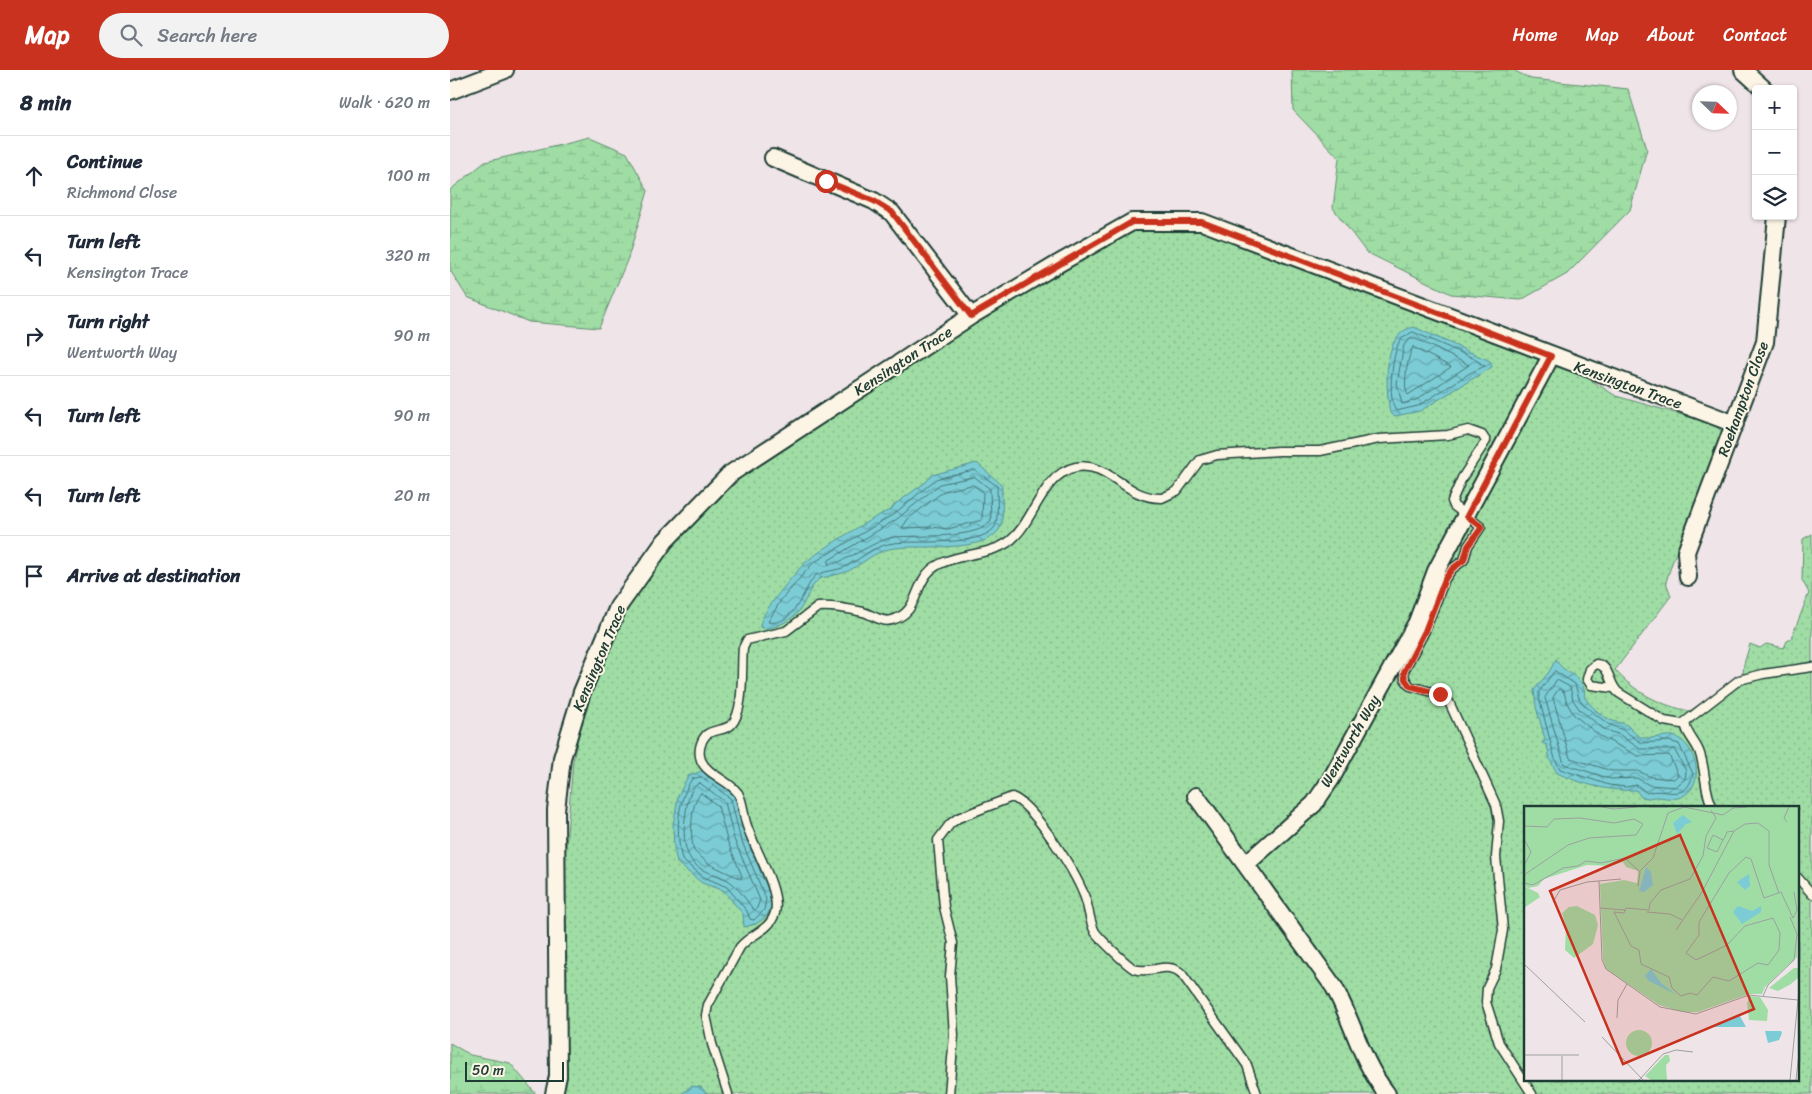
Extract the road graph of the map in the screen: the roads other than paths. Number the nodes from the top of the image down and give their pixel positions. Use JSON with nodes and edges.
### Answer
{"nodes":[{"id":1,"x":505,"y":70,"type":"edge"},
{"id":2,"x":1743,"y":70,"type":"edge"},
{"id":3,"x":1760,"y":85,"type":"edge"},
{"id":4,"x":450,"y":91,"type":"edge"},
{"id":5,"x":773,"y":158,"type":"dead end"},
{"id":6,"x":1777,"y":220,"type":"edge"},
{"id":7,"x":971,"y":316,"type":"junction"},
{"id":8,"x":1551,"y":356,"type":"junction"},
{"id":9,"x":1735,"y":424,"type":"junction"},
{"id":10,"x":1467,"y":516,"type":"junction"},
{"id":11,"x":1688,"y":577,"type":"dead end"},
{"id":12,"x":1812,"y":667,"type":"edge"},
{"id":13,"x":1613,"y":688,"type":"dead end"},
{"id":14,"x":1686,"y":722,"type":"junction"},
{"id":15,"x":1196,"y":796,"type":"dead end"},
{"id":16,"x":1712,"y":806,"type":"edge"},
{"id":17,"x":1246,"y":864,"type":"junction"},
{"id":18,"x":1800,"y":880,"type":"edge"},
{"id":19,"x":1812,"y":894,"type":"edge"},
{"id":20,"x":554,"y":1094,"type":"edge"},
{"id":21,"x":728,"y":1094,"type":"edge"},
{"id":22,"x":949,"y":1094,"type":"edge"},
{"id":23,"x":1257,"y":1094,"type":"edge"},
{"id":24,"x":1387,"y":1094,"type":"edge"},
{"id":25,"x":1532,"y":1094,"type":"edge"}],
"edges":[{"from":1,"to":4,"type":"street"},
{"from":2,"to":3,"type":"street"},
{"from":5,"to":7,"type":"street"},
{"from":6,"to":9,"type":"street","name":"Roehampton Close"},
{"from":7,"to":8,"type":"street","name":"Kensington Trace"},
{"from":7,"to":20,"type":"street","name":"Kensington Trace"},
{"from":8,"to":9,"type":"street","name":"Kensington Trace"},
{"from":8,"to":10,"type":"street","name":"Wentworth Way"},
{"from":9,"to":11,"type":"street","name":"Roehampton Close"},
{"from":10,"to":17,"type":"street","name":"Wentworth Way"},
{"from":10,"to":21,"type":"lane"},
{"from":10,"to":25,"type":"lane"},
{"from":12,"to":14,"type":"lane"},
{"from":13,"to":14,"type":"lane"},
{"from":14,"to":16,"type":"lane"},
{"from":15,"to":17,"type":"street"},
{"from":17,"to":24,"type":"street"},
{"from":18,"to":19,"type":"lane"},
{"from":22,"to":23,"type":"lane"}]}
